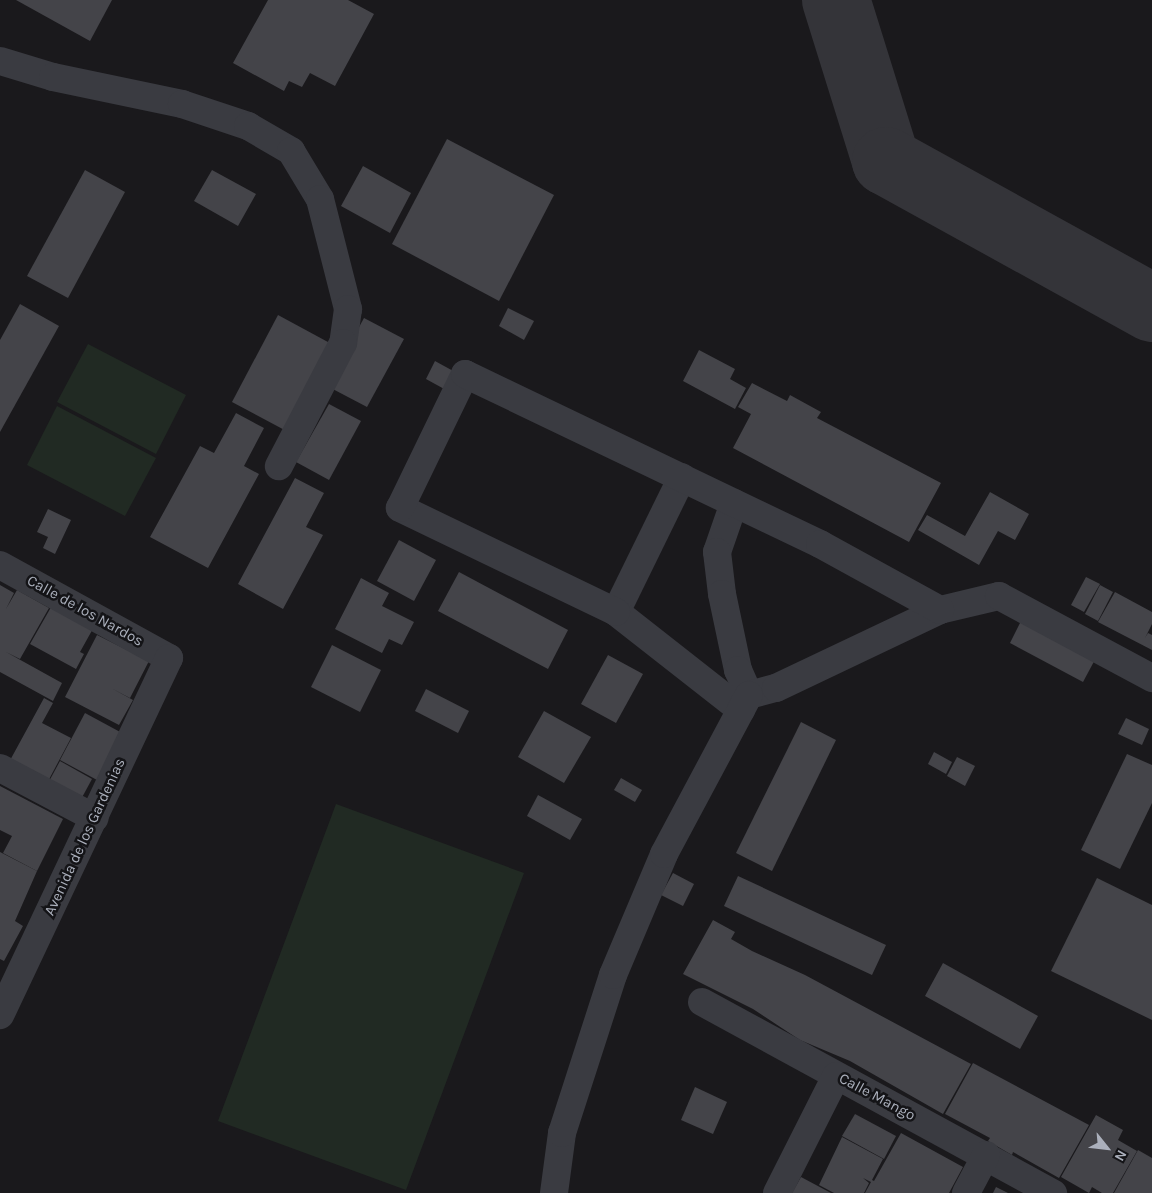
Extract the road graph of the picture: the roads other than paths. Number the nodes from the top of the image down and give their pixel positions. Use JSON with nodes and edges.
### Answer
{"nodes":[{"id":1,"x":0,"y":61,"type":"edge"},
{"id":2,"x":279,"y":466,"type":"dead end"},
{"id":3,"x":682,"y":478,"type":"junction"},
{"id":4,"x":734,"y":503,"type":"junction"},
{"id":5,"x":0,"y":565,"type":"edge"},
{"id":6,"x":940,"y":610,"type":"junction"},
{"id":7,"x":616,"y":612,"type":"junction"},
{"id":8,"x":169,"y":658,"type":"joint"},
{"id":9,"x":1152,"y":678,"type":"edge"},
{"id":10,"x":745,"y":703,"type":"junction"},
{"id":11,"x":0,"y":768,"type":"edge"},
{"id":12,"x":95,"y":818,"type":"junction"},
{"id":13,"x":8,"y":977,"type":"edge"},
{"id":14,"x":702,"y":1002,"type":"dead end"},
{"id":15,"x":0,"y":1015,"type":"edge"},
{"id":16,"x":836,"y":1076,"type":"junction"},
{"id":17,"x":986,"y":1155,"type":"junction"},
{"id":18,"x":554,"y":1193,"type":"edge"},
{"id":19,"x":777,"y":1193,"type":"edge"},
{"id":20,"x":966,"y":1193,"type":"edge"},
{"id":21,"x":1053,"y":1193,"type":"edge"}],
"edges":[{"from":1,"to":2,"type":"street"},
{"from":3,"to":4,"type":"street"},
{"from":3,"to":7,"type":"street"},
{"from":3,"to":7,"type":"street"},
{"from":4,"to":6,"type":"street"},
{"from":4,"to":10,"type":"street"},
{"from":5,"to":8,"type":"street","name":"Calle de los Nardos"},
{"from":6,"to":9,"type":"street"},
{"from":6,"to":10,"type":"street"},
{"from":7,"to":10,"type":"street"},
{"from":8,"to":12,"type":"street","name":"Avenida de los Gardenias"},
{"from":10,"to":18,"type":"street"},
{"from":11,"to":12,"type":"street"},
{"from":12,"to":13,"type":"street","name":"Avenida de los Gardenias"},
{"from":13,"to":15,"type":"street","name":"Avenida de los Gardenias"},
{"from":14,"to":16,"type":"street","name":"Calle Mango"},
{"from":16,"to":17,"type":"street","name":"Calle Mango"},
{"from":16,"to":19,"type":"street"},
{"from":17,"to":20,"type":"street"},
{"from":17,"to":21,"type":"street","name":"Calle Mango"}]}
